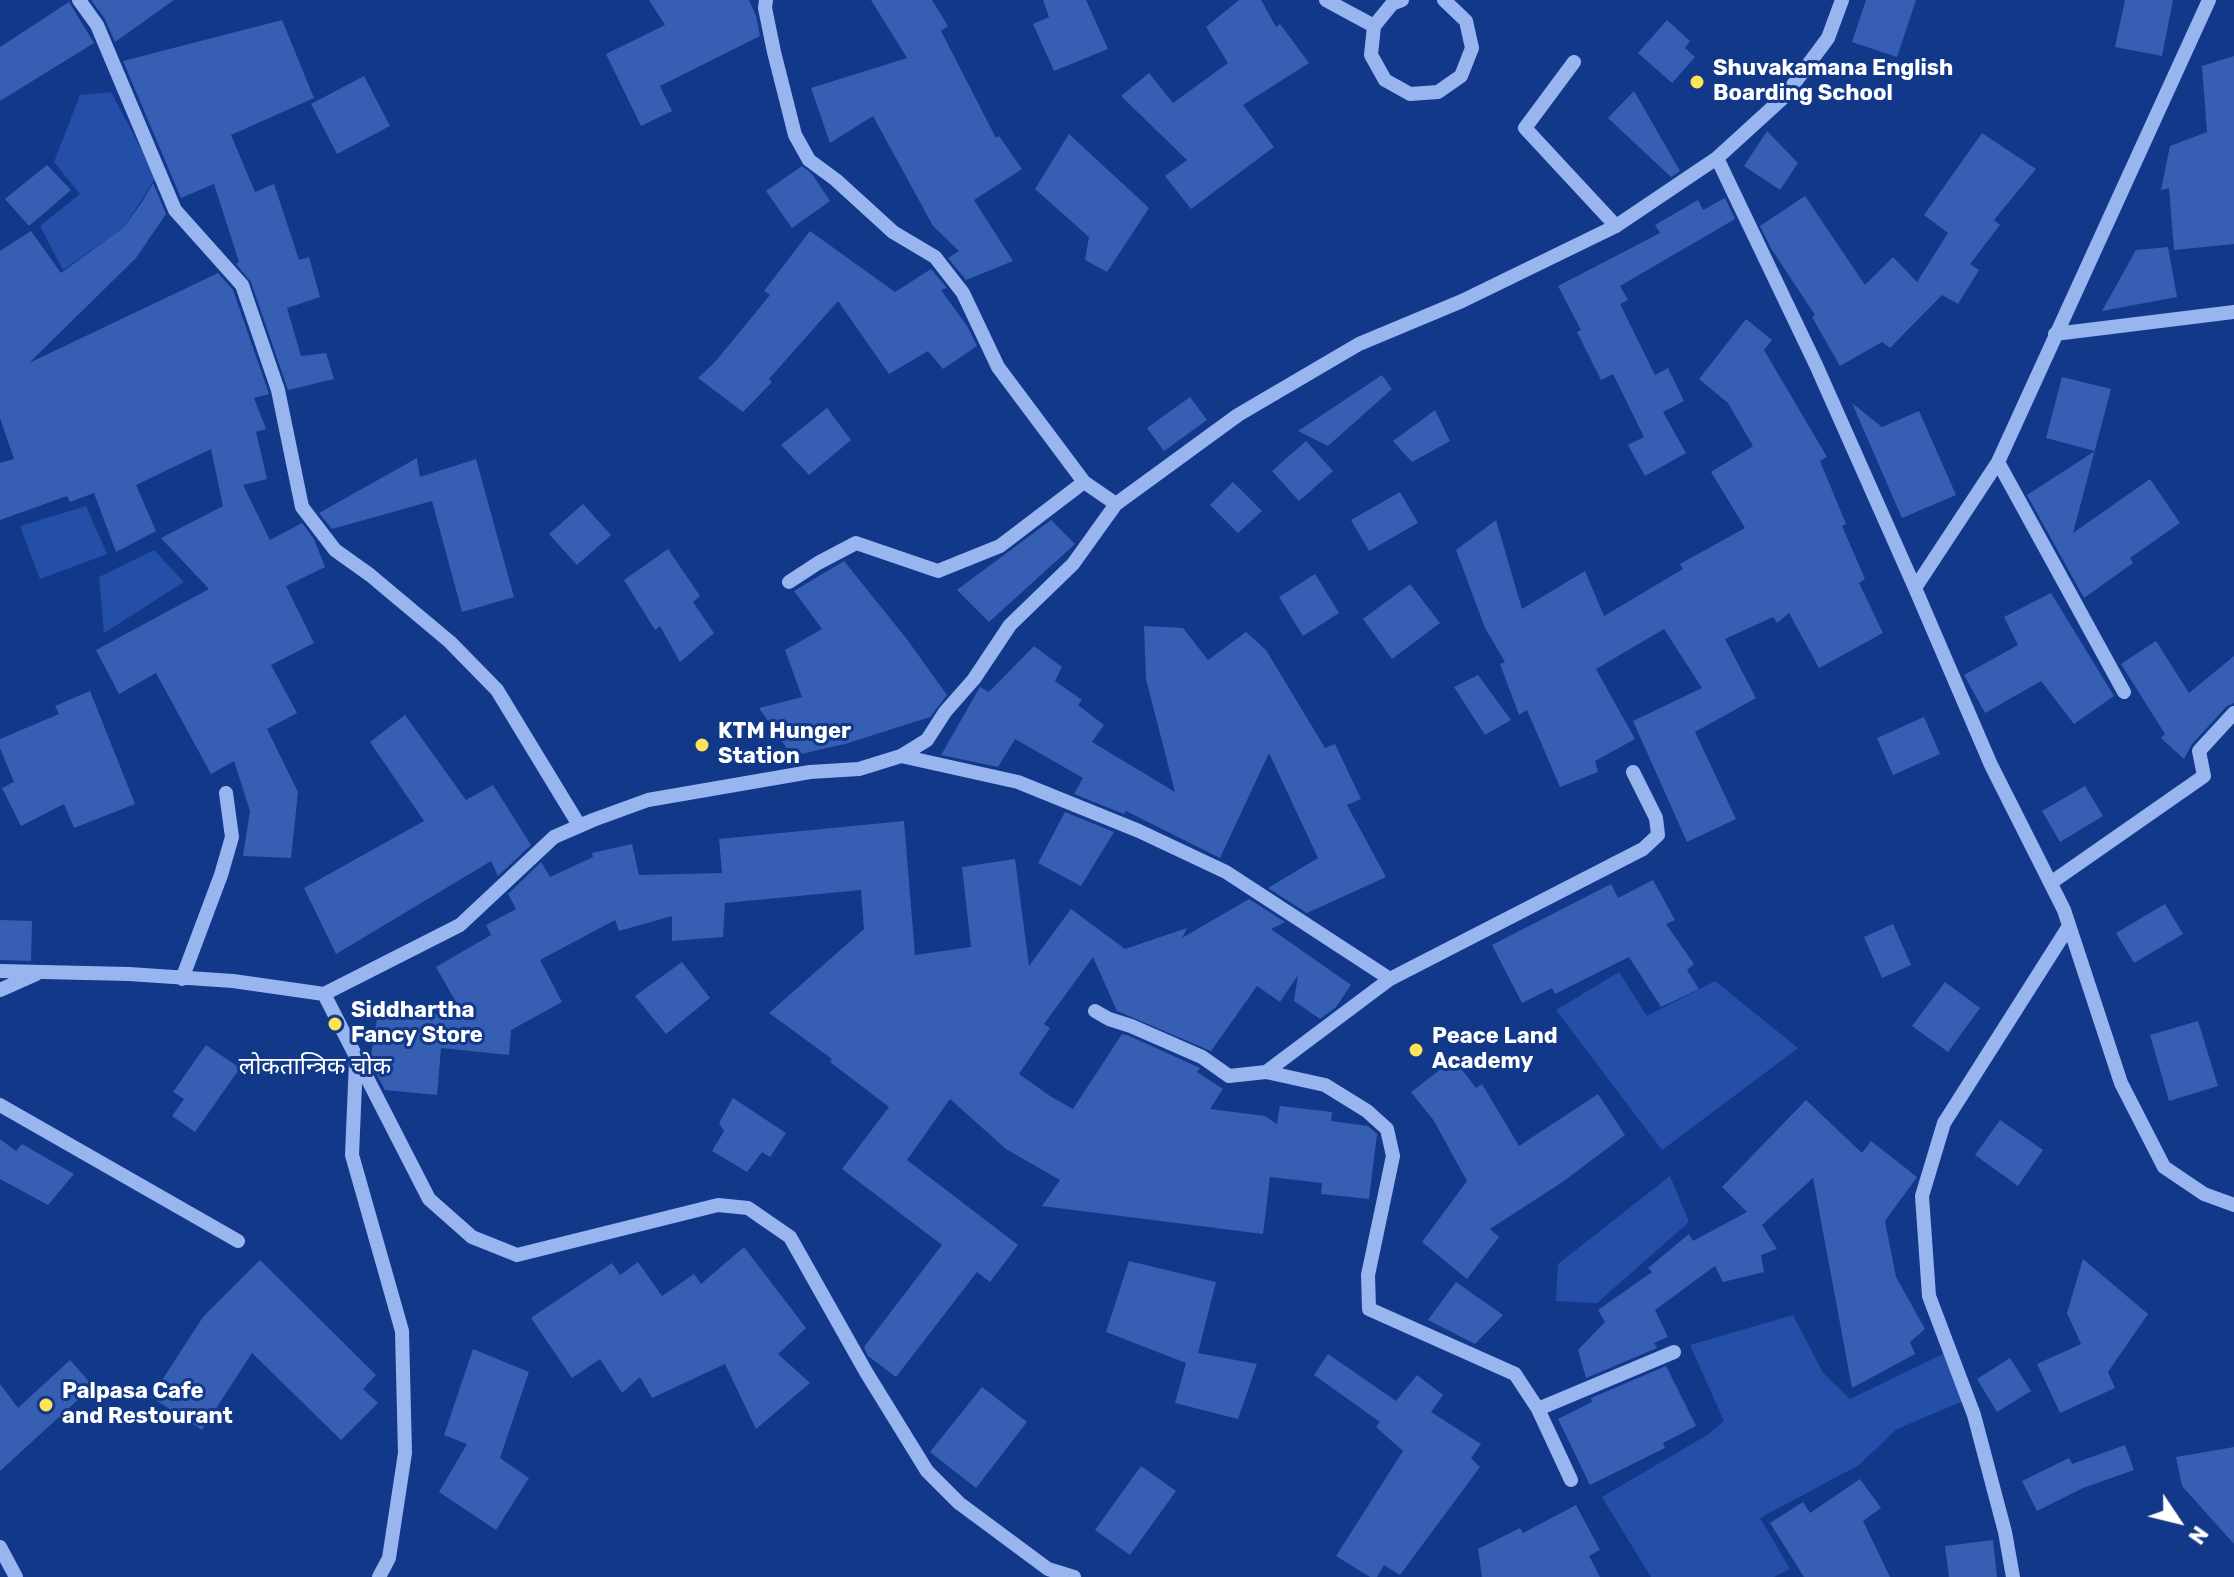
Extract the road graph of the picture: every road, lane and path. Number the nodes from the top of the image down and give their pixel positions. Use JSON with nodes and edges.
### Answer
{"nodes":[{"id":1,"x":79,"y":0,"type":"edge"},
{"id":2,"x":766,"y":0,"type":"edge"},
{"id":3,"x":1326,"y":0,"type":"edge"},
{"id":4,"x":1402,"y":0,"type":"edge"},
{"id":5,"x":1444,"y":0,"type":"edge"},
{"id":6,"x":1842,"y":0,"type":"edge"},
{"id":7,"x":2209,"y":0,"type":"edge"},
{"id":8,"x":1374,"y":26,"type":"junction"},
{"id":9,"x":1574,"y":62,"type":"dead end"},
{"id":10,"x":1717,"y":158,"type":"junction"},
{"id":11,"x":1616,"y":226,"type":"junction"},
{"id":12,"x":2234,"y":312,"type":"edge"},
{"id":13,"x":2055,"y":334,"type":"junction"},
{"id":14,"x":1998,"y":462,"type":"junction"},
{"id":15,"x":1084,"y":482,"type":"junction"},
{"id":16,"x":1116,"y":504,"type":"junction"},
{"id":17,"x":789,"y":582,"type":"dead end"},
{"id":18,"x":1915,"y":588,"type":"junction"},
{"id":19,"x":2124,"y":692,"type":"dead end"},
{"id":20,"x":2234,"y":713,"type":"edge"},
{"id":21,"x":901,"y":756,"type":"junction"},
{"id":22,"x":1633,"y":772,"type":"dead end"},
{"id":23,"x":226,"y":793,"type":"dead end"},
{"id":24,"x":579,"y":825,"type":"junction"},
{"id":25,"x":2052,"y":882,"type":"junction"},
{"id":26,"x":2069,"y":926,"type":"junction"},
{"id":27,"x":0,"y":971,"type":"edge"},
{"id":28,"x":42,"y":971,"type":"junction"},
{"id":29,"x":182,"y":979,"type":"junction"},
{"id":30,"x":1390,"y":979,"type":"junction"},
{"id":31,"x":0,"y":990,"type":"edge"},
{"id":32,"x":324,"y":994,"type":"junction"},
{"id":33,"x":1095,"y":1011,"type":"dead end"},
{"id":34,"x":356,"y":1056,"type":"junction"},
{"id":35,"x":1266,"y":1072,"type":"junction"},
{"id":36,"x":0,"y":1105,"type":"edge"},
{"id":37,"x":2234,"y":1205,"type":"edge"},
{"id":38,"x":238,"y":1241,"type":"dead end"},
{"id":39,"x":1674,"y":1352,"type":"dead end"},
{"id":40,"x":1538,"y":1409,"type":"junction"},
{"id":41,"x":1571,"y":1480,"type":"dead end"},
{"id":42,"x":0,"y":1547,"type":"edge"},
{"id":43,"x":16,"y":1577,"type":"edge"},
{"id":44,"x":379,"y":1577,"type":"edge"},
{"id":45,"x":1074,"y":1577,"type":"edge"},
{"id":46,"x":2013,"y":1577,"type":"edge"}],
"edges":[{"from":1,"to":24,"type":"street"},
{"from":2,"to":15,"type":"street"},
{"from":3,"to":8,"type":"street"},
{"from":4,"to":8,"type":"street"},
{"from":5,"to":8,"type":"street"},
{"from":6,"to":10,"type":"street"},
{"from":7,"to":13,"type":"street"},
{"from":9,"to":11,"type":"street"},
{"from":10,"to":11,"type":"street"},
{"from":10,"to":18,"type":"street"},
{"from":11,"to":16,"type":"street"},
{"from":12,"to":13,"type":"street"},
{"from":13,"to":14,"type":"street"},
{"from":14,"to":18,"type":"street"},
{"from":14,"to":19,"type":"street"},
{"from":15,"to":16,"type":"street"},
{"from":15,"to":17,"type":"street"},
{"from":16,"to":21,"type":"street"},
{"from":18,"to":25,"type":"street"},
{"from":20,"to":25,"type":"street"},
{"from":21,"to":24,"type":"street"},
{"from":21,"to":30,"type":"street"},
{"from":22,"to":30,"type":"street"},
{"from":23,"to":29,"type":"street"},
{"from":24,"to":32,"type":"street"},
{"from":25,"to":26,"type":"street"},
{"from":26,"to":37,"type":"street"},
{"from":26,"to":46,"type":"street"},
{"from":27,"to":28,"type":"street"},
{"from":28,"to":29,"type":"street"},
{"from":28,"to":31,"type":"street"},
{"from":29,"to":32,"type":"street"},
{"from":30,"to":35,"type":"street"},
{"from":32,"to":34,"type":"street"},
{"from":33,"to":35,"type":"street"},
{"from":34,"to":44,"type":"street"},
{"from":34,"to":45,"type":"street"},
{"from":35,"to":40,"type":"street"},
{"from":36,"to":38,"type":"street"},
{"from":39,"to":40,"type":"street"},
{"from":40,"to":41,"type":"street"},
{"from":42,"to":43,"type":"street"}]}
